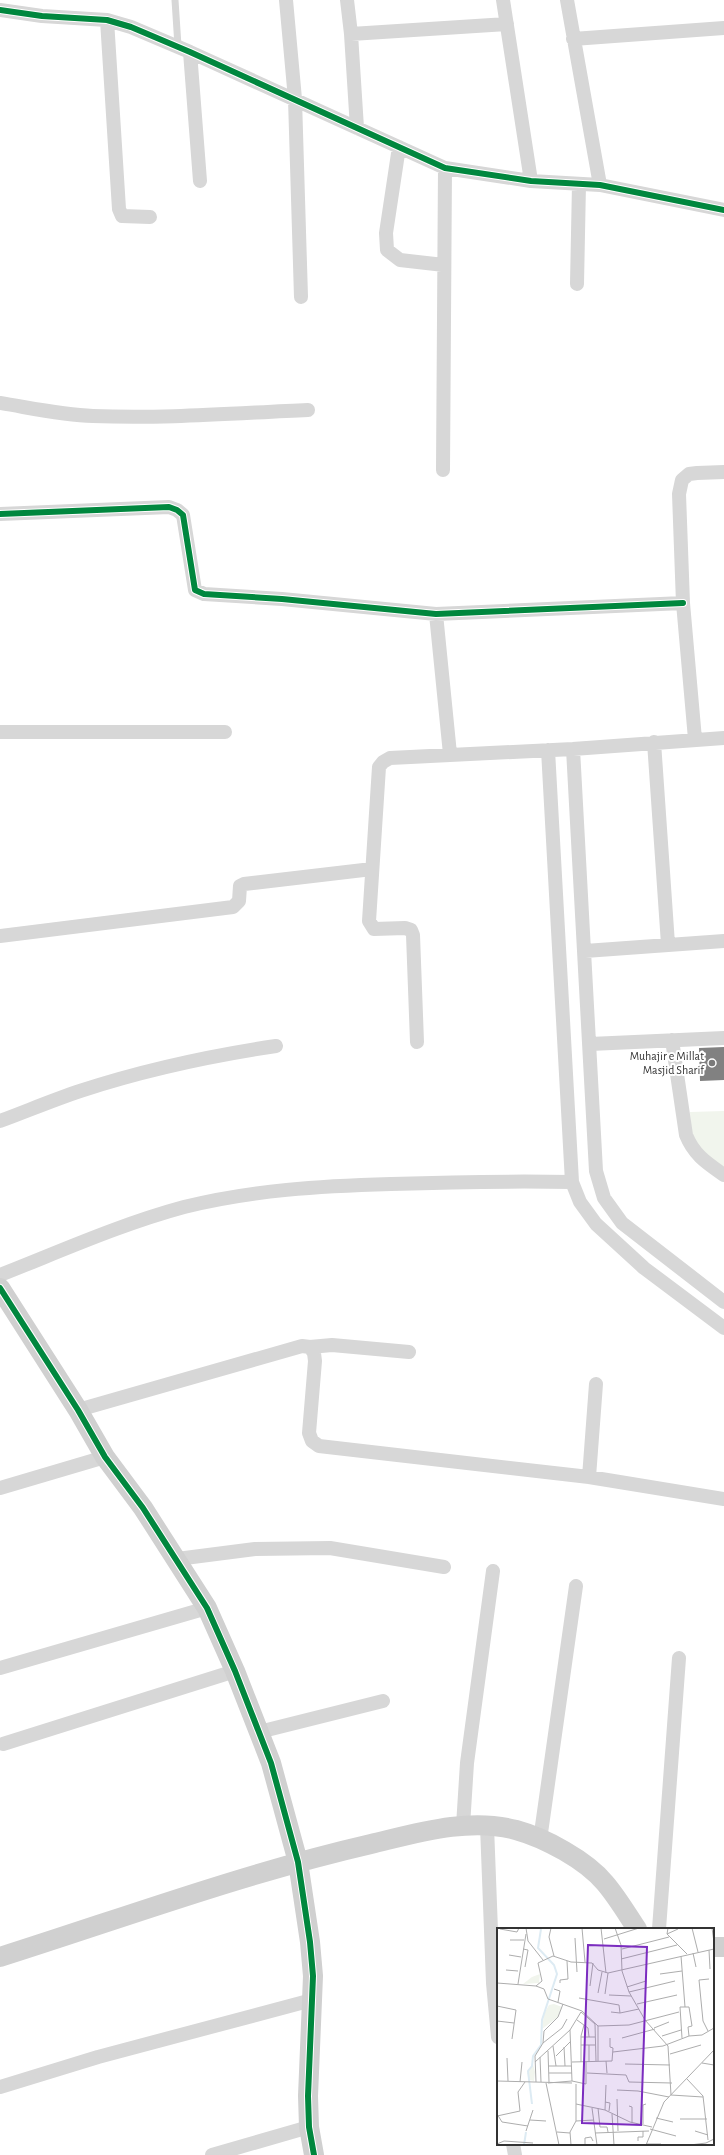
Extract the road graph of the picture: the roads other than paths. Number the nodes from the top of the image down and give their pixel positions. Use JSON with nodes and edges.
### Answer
{"nodes":[{"id":1,"x":175,"y":0,"type":"edge"},
{"id":2,"x":286,"y":0,"type":"edge"},
{"id":3,"x":347,"y":0,"type":"edge"},
{"id":4,"x":503,"y":0,"type":"edge"},
{"id":5,"x":567,"y":0,"type":"edge"},
{"id":6,"x":0,"y":10,"type":"edge"},
{"id":7,"x":107,"y":20,"type":"junction"},
{"id":8,"x":507,"y":24,"type":"junction"},
{"id":9,"x":724,"y":28,"type":"edge"},
{"id":10,"x":351,"y":34,"type":"junction"},
{"id":11,"x":573,"y":39,"type":"junction"},
{"id":12,"x":184,"y":49,"type":"junction"},
{"id":13,"x":295,"y":99,"type":"junction"},
{"id":14,"x":357,"y":128,"type":"junction"},
{"id":15,"x":399,"y":147,"type":"junction"},
{"id":16,"x":445,"y":168,"type":"junction"},
{"id":17,"x":200,"y":181,"type":"dead end"},
{"id":18,"x":531,"y":181,"type":"junction"},
{"id":19,"x":579,"y":184,"type":"junction"},
{"id":20,"x":600,"y":185,"type":"junction"},
{"id":21,"x":724,"y":210,"type":"edge"},
{"id":22,"x":150,"y":217,"type":"dead end"},
{"id":23,"x":444,"y":264,"type":"junction"},
{"id":24,"x":577,"y":284,"type":"dead end"},
{"id":25,"x":301,"y":297,"type":"dead end"},
{"id":26,"x":0,"y":403,"type":"edge"},
{"id":27,"x":308,"y":410,"type":"dead end"},
{"id":28,"x":443,"y":470,"type":"dead end"},
{"id":29,"x":724,"y":472,"type":"edge"},
{"id":30,"x":0,"y":514,"type":"edge"},
{"id":31,"x":683,"y":602,"type":"junction"},
{"id":32,"x":436,"y":614,"type":"junction"},
{"id":33,"x":0,"y":732,"type":"edge"},
{"id":34,"x":225,"y":732,"type":"dead end"},
{"id":35,"x":724,"y":738,"type":"edge"},
{"id":36,"x":695,"y":739,"type":"junction"},
{"id":37,"x":654,"y":742,"type":"junction"},
{"id":38,"x":573,"y":749,"type":"junction"},
{"id":39,"x":548,"y":750,"type":"junction"},
{"id":40,"x":450,"y":754,"type":"junction"},
{"id":41,"x":372,"y":869,"type":"junction"},
{"id":42,"x":0,"y":936,"type":"edge"},
{"id":43,"x":724,"y":942,"type":"edge"},
{"id":44,"x":668,"y":944,"type":"junction"},
{"id":45,"x":585,"y":950,"type":"junction"},
{"id":46,"x":724,"y":1038,"type":"edge"},
{"id":47,"x":672,"y":1040,"type":"junction"},
{"id":48,"x":417,"y":1042,"type":"dead end"},
{"id":49,"x":590,"y":1044,"type":"junction"},
{"id":50,"x":276,"y":1046,"type":"dead end"},
{"id":51,"x":0,"y":1121,"type":"edge"},
{"id":52,"x":724,"y":1175,"type":"edge"},
{"id":53,"x":572,"y":1182,"type":"junction"},
{"id":54,"x":0,"y":1275,"type":"edge"},
{"id":55,"x":0,"y":1288,"type":"edge"},
{"id":56,"x":724,"y":1302,"type":"edge"},
{"id":57,"x":724,"y":1328,"type":"edge"},
{"id":58,"x":310,"y":1347,"type":"junction"},
{"id":59,"x":409,"y":1352,"type":"dead end"},
{"id":60,"x":596,"y":1384,"type":"dead end"},
{"id":61,"x":78,"y":1410,"type":"junction"},
{"id":62,"x":105,"y":1457,"type":"junction"},
{"id":63,"x":589,"y":1477,"type":"junction"},
{"id":64,"x":0,"y":1488,"type":"edge"},
{"id":65,"x":724,"y":1499,"type":"edge"},
{"id":66,"x":177,"y":1559,"type":"junction"},
{"id":67,"x":444,"y":1567,"type":"dead end"},
{"id":68,"x":493,"y":1572,"type":"dead end"},
{"id":69,"x":576,"y":1586,"type":"dead end"},
{"id":70,"x":207,"y":1608,"type":"junction"},
{"id":71,"x":679,"y":1658,"type":"dead end"},
{"id":72,"x":0,"y":1668,"type":"edge"},
{"id":73,"x":235,"y":1671,"type":"junction"},
{"id":74,"x":383,"y":1701,"type":"dead end"},
{"id":75,"x":259,"y":1732,"type":"junction"},
{"id":76,"x":3,"y":1744,"type":"dead end"},
{"id":77,"x":463,"y":1826,"type":"junction"},
{"id":78,"x":487,"y":1826,"type":"junction"},
{"id":79,"x":540,"y":1840,"type":"junction"},
{"id":80,"x":298,"y":1862,"type":"junction"},
{"id":81,"x":636,"y":1928,"type":"edge"},
{"id":82,"x":659,"y":1928,"type":"edge"},
{"id":83,"x":0,"y":1957,"type":"edge"},
{"id":84,"x":312,"y":2000,"type":"junction"},
{"id":85,"x":497,"y":2026,"type":"edge"},
{"id":86,"x":0,"y":2087,"type":"edge"},
{"id":87,"x":309,"y":2127,"type":"junction"},
{"id":88,"x":513,"y":2145,"type":"edge"},
{"id":89,"x":212,"y":2155,"type":"edge"},
{"id":90,"x":314,"y":2155,"type":"edge"},
{"id":91,"x":515,"y":2155,"type":"edge"}],
"edges":[{"from":1,"to":12,"type":"lane"},
{"from":2,"to":13,"type":"street"},
{"from":3,"to":10,"type":"street"},
{"from":4,"to":8,"type":"street"},
{"from":5,"to":11,"type":"street"},
{"from":6,"to":7,"type":"street"},
{"from":7,"to":12,"type":"street"},
{"from":7,"to":22,"type":"street"},
{"from":8,"to":10,"type":"street"},
{"from":8,"to":18,"type":"street"},
{"from":9,"to":11,"type":"street"},
{"from":10,"to":14,"type":"street"},
{"from":11,"to":20,"type":"street"},
{"from":12,"to":13,"type":"street"},
{"from":12,"to":17,"type":"street"},
{"from":13,"to":14,"type":"street"},
{"from":13,"to":25,"type":"street"},
{"from":14,"to":15,"type":"street"},
{"from":15,"to":16,"type":"street"},
{"from":15,"to":23,"type":"street"},
{"from":16,"to":18,"type":"street"},
{"from":16,"to":23,"type":"street"},
{"from":18,"to":19,"type":"street"},
{"from":19,"to":20,"type":"street"},
{"from":19,"to":24,"type":"street"},
{"from":20,"to":21,"type":"street"},
{"from":23,"to":28,"type":"street"},
{"from":26,"to":27,"type":"street"},
{"from":29,"to":31,"type":"street"},
{"from":30,"to":32,"type":"street"},
{"from":31,"to":32,"type":"street"},
{"from":31,"to":36,"type":"street"},
{"from":32,"to":40,"type":"street"},
{"from":33,"to":34,"type":"street"},
{"from":35,"to":36,"type":"street"},
{"from":36,"to":37,"type":"street"},
{"from":37,"to":38,"type":"street"},
{"from":37,"to":44,"type":"street"},
{"from":38,"to":39,"type":"street"},
{"from":38,"to":45,"type":"street"},
{"from":39,"to":40,"type":"street"},
{"from":39,"to":53,"type":"street"},
{"from":40,"to":41,"type":"street"},
{"from":41,"to":42,"type":"street"},
{"from":41,"to":48,"type":"street"},
{"from":43,"to":44,"type":"street"},
{"from":44,"to":45,"type":"street"},
{"from":45,"to":49,"type":"street"},
{"from":46,"to":47,"type":"street"},
{"from":47,"to":49,"type":"street"},
{"from":47,"to":52,"type":"street"},
{"from":49,"to":56,"type":"street"},
{"from":50,"to":51,"type":"street"},
{"from":53,"to":54,"type":"street"},
{"from":53,"to":57,"type":"street"},
{"from":55,"to":61,"type":"street"},
{"from":58,"to":59,"type":"street"},
{"from":58,"to":61,"type":"street"},
{"from":58,"to":63,"type":"street"},
{"from":60,"to":63,"type":"street"},
{"from":61,"to":62,"type":"street"},
{"from":62,"to":64,"type":"street"},
{"from":62,"to":66,"type":"street"},
{"from":63,"to":65,"type":"street"},
{"from":66,"to":67,"type":"street"},
{"from":66,"to":70,"type":"street"},
{"from":68,"to":77,"type":"street"},
{"from":69,"to":79,"type":"street"},
{"from":70,"to":72,"type":"street"},
{"from":70,"to":73,"type":"street"},
{"from":71,"to":82,"type":"street"},
{"from":73,"to":75,"type":"street"},
{"from":73,"to":76,"type":"street"},
{"from":74,"to":75,"type":"street"},
{"from":75,"to":80,"type":"street"},
{"from":77,"to":78,"type":"street"},
{"from":77,"to":80,"type":"street"},
{"from":78,"to":79,"type":"street"},
{"from":78,"to":85,"type":"street"},
{"from":79,"to":81,"type":"street"},
{"from":80,"to":83,"type":"street"},
{"from":80,"to":84,"type":"street"},
{"from":84,"to":86,"type":"street"},
{"from":84,"to":87,"type":"street"},
{"from":87,"to":89,"type":"street"},
{"from":87,"to":90,"type":"street"},
{"from":88,"to":91,"type":"street"}]}
